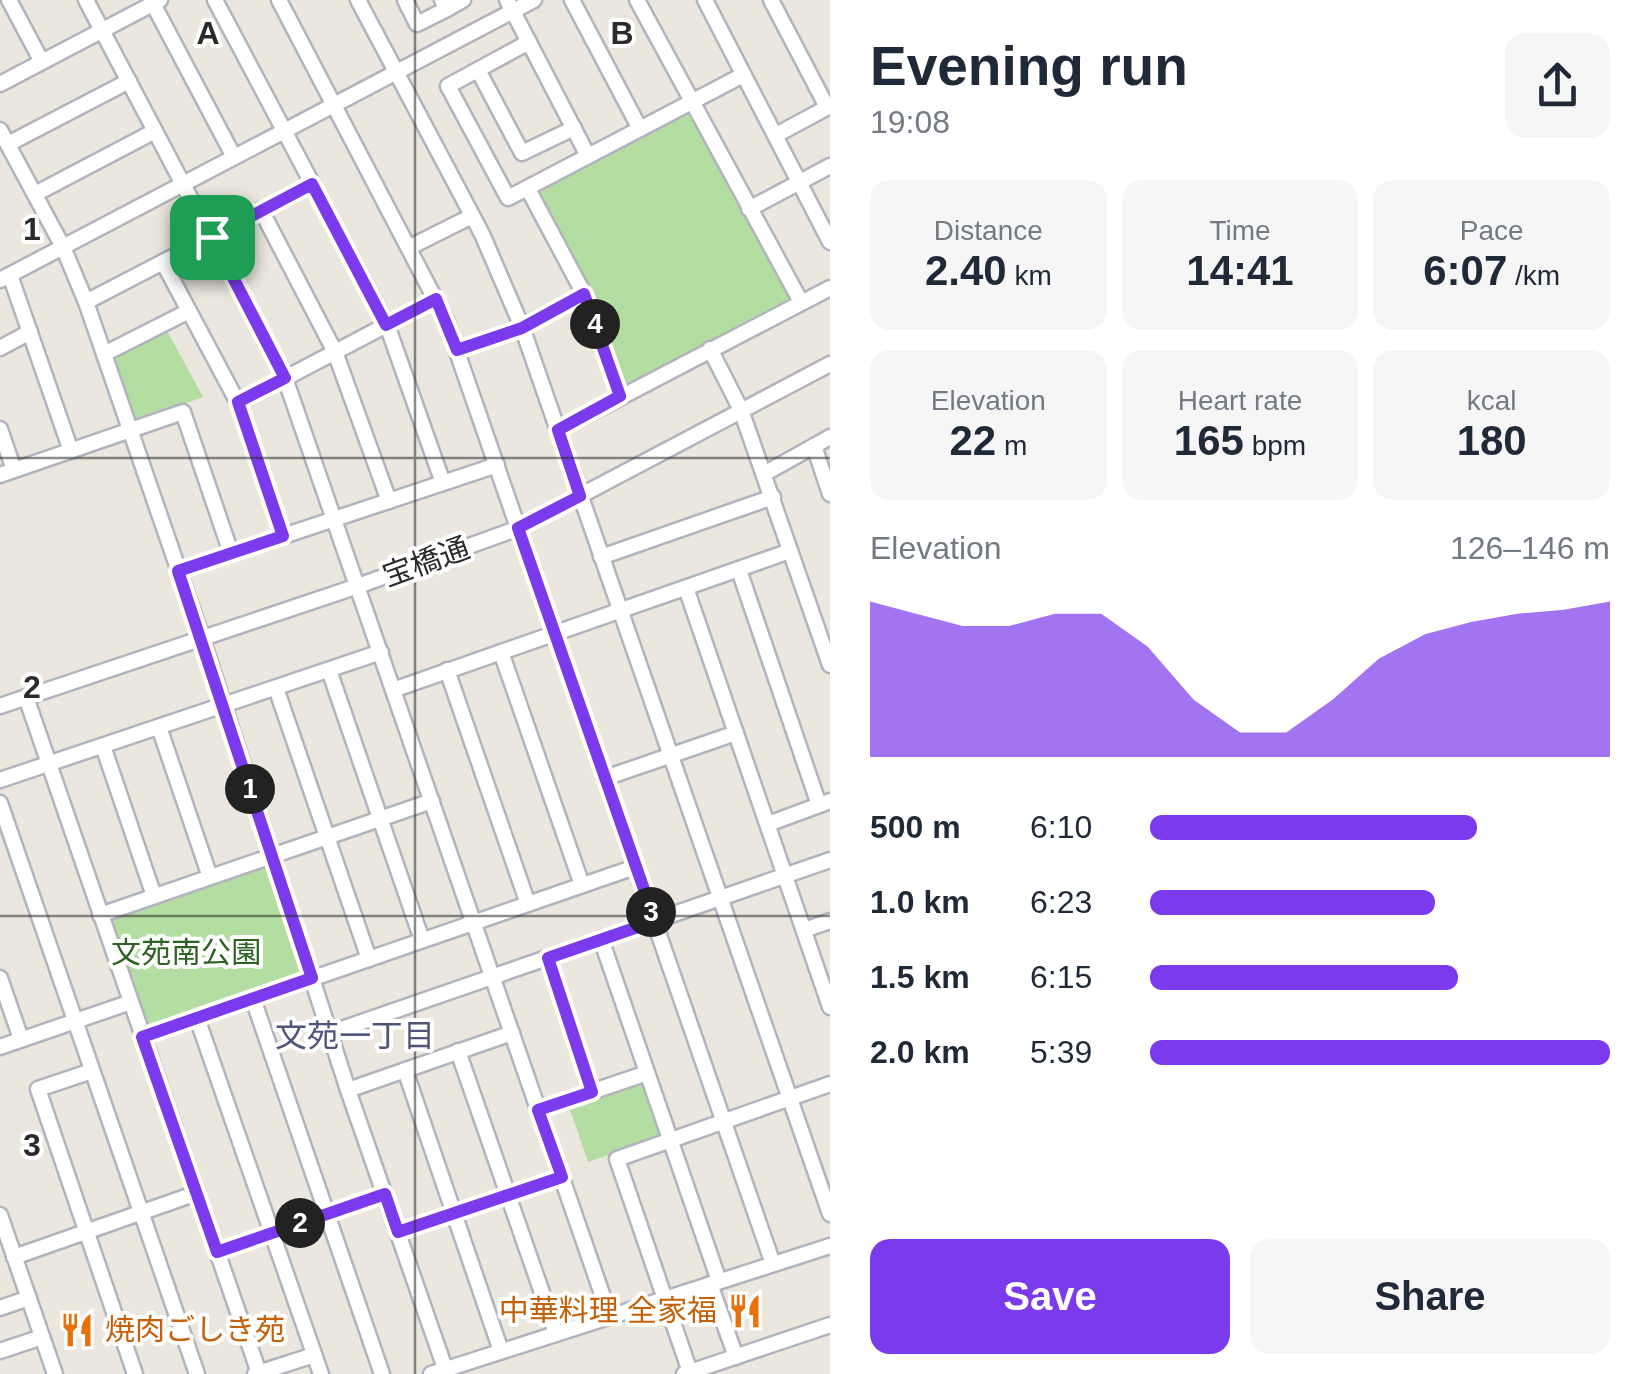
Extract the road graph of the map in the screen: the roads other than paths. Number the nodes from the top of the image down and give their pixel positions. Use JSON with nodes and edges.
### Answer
{"nodes":[{"id":1,"x":10,"y":0,"type":"edge"},
{"id":2,"x":86,"y":0,"type":"edge"},
{"id":3,"x":215,"y":0,"type":"edge"},
{"id":4,"x":279,"y":0,"type":"edge"},
{"id":5,"x":358,"y":0,"type":"edge"},
{"id":6,"x":405,"y":0,"type":"edge"},
{"id":7,"x":463,"y":0,"type":"edge"},
{"id":8,"x":534,"y":0,"type":"edge"},
{"id":9,"x":572,"y":0,"type":"edge"},
{"id":10,"x":637,"y":0,"type":"edge"},
{"id":11,"x":705,"y":0,"type":"edge"},
{"id":12,"x":771,"y":0,"type":"edge"},
{"id":13,"x":155,"y":1,"type":"edge"},
{"id":14,"x":444,"y":4,"type":"edge"},
{"id":15,"x":510,"y":6,"type":"edge"},
{"id":16,"x":102,"y":31,"type":"junction"},
{"id":17,"x":529,"y":42,"type":"junction"},
{"id":18,"x":42,"y":62,"type":"junction"},
{"id":19,"x":478,"y":70,"type":"junction"},
{"id":20,"x":396,"y":72,"type":"junction"},
{"id":21,"x":744,"y":74,"type":"junction"},
{"id":22,"x":129,"y":81,"type":"junction"},
{"id":23,"x":0,"y":84,"type":"edge"},
{"id":24,"x":690,"y":103,"type":"junction"},
{"id":25,"x":334,"y":104,"type":"junction"},
{"id":26,"x":829,"y":107,"type":"edge"},
{"id":27,"x":574,"y":128,"type":"junction"},
{"id":28,"x":640,"y":129,"type":"junction"},
{"id":29,"x":0,"y":130,"type":"edge"},
{"id":30,"x":155,"y":131,"type":"junction"},
{"id":31,"x":284,"y":131,"type":"junction"},
{"id":32,"x":776,"y":136,"type":"junction"},
{"id":33,"x":8,"y":144,"type":"junction"},
{"id":34,"x":588,"y":156,"type":"junction"},
{"id":35,"x":234,"y":157,"type":"junction"},
{"id":36,"x":830,"y":166,"type":"edge"},
{"id":37,"x":799,"y":183,"type":"junction"},
{"id":38,"x":183,"y":184,"type":"junction"},
{"id":39,"x":312,"y":184,"type":"junction"},
{"id":40,"x":528,"y":189,"type":"junction"},
{"id":41,"x":35,"y":194,"type":"junction"},
{"id":42,"x":749,"y":209,"type":"junction"},
{"id":43,"x":261,"y":210,"type":"junction"},
{"id":44,"x":472,"y":216,"type":"junction"},
{"id":45,"x":212,"y":237,"type":"junction"},
{"id":46,"x":830,"y":242,"type":"edge"},
{"id":47,"x":63,"y":247,"type":"junction"},
{"id":48,"x":410,"y":247,"type":"junction"},
{"id":49,"x":163,"y":262,"type":"junction"},
{"id":50,"x":5,"y":278,"type":"edge"},
{"id":51,"x":830,"y":288,"type":"edge"},
{"id":52,"x":584,"y":294,"type":"junction"},
{"id":53,"x":436,"y":299,"type":"junction"},
{"id":54,"x":86,"y":302,"type":"junction"},
{"id":55,"x":801,"y":302,"type":"junction"},
{"id":56,"x":188,"y":311,"type":"junction"},
{"id":57,"x":386,"y":325,"type":"junction"},
{"id":58,"x":522,"y":328,"type":"junction"},
{"id":59,"x":30,"y":332,"type":"junction"},
{"id":60,"x":0,"y":348,"type":"edge"},
{"id":61,"x":710,"y":349,"type":"junction"},
{"id":62,"x":457,"y":350,"type":"junction"},
{"id":63,"x":335,"y":352,"type":"junction"},
{"id":64,"x":104,"y":354,"type":"junction"},
{"id":65,"x":830,"y":364,"type":"edge"},
{"id":66,"x":285,"y":378,"type":"junction"},
{"id":67,"x":620,"y":396,"type":"junction"},
{"id":68,"x":238,"y":402,"type":"junction"},
{"id":69,"x":741,"y":410,"type":"junction"},
{"id":70,"x":0,"y":429,"type":"edge"},
{"id":71,"x":129,"y":430,"type":"junction"},
{"id":72,"x":558,"y":430,"type":"junction"},
{"id":73,"x":830,"y":438,"type":"edge"},
{"id":74,"x":814,"y":446,"type":"junction"},
{"id":75,"x":70,"y":451,"type":"junction"},
{"id":76,"x":497,"y":466,"type":"junction"},
{"id":77,"x":7,"y":473,"type":"edge"},
{"id":78,"x":764,"y":474,"type":"junction"},
{"id":79,"x":443,"y":483,"type":"junction"},
{"id":80,"x":830,"y":494,"type":"edge"},
{"id":81,"x":580,"y":496,"type":"junction"},
{"id":82,"x":772,"y":497,"type":"junction"},
{"id":83,"x":389,"y":501,"type":"junction"},
{"id":84,"x":335,"y":519,"type":"junction"},
{"id":85,"x":518,"y":528,"type":"junction"},
{"id":86,"x":283,"y":536,"type":"junction"},
{"id":87,"x":790,"y":551,"type":"junction"},
{"id":88,"x":231,"y":554,"type":"junction"},
{"id":89,"x":601,"y":557,"type":"junction"},
{"id":90,"x":739,"y":570,"type":"junction"},
{"id":91,"x":178,"y":571,"type":"junction"},
{"id":92,"x":358,"y":586,"type":"junction"},
{"id":93,"x":686,"y":588,"type":"junction"},
{"id":94,"x":620,"y":612,"type":"junction"},
{"id":95,"x":554,"y":634,"type":"junction"},
{"id":96,"x":826,"y":637,"type":"edge"},
{"id":97,"x":202,"y":638,"type":"junction"},
{"id":98,"x":381,"y":652,"type":"junction"},
{"id":99,"x":501,"y":652,"type":"junction"},
{"id":100,"x":830,"y":665,"type":"edge"},
{"id":101,"x":328,"y":670,"type":"junction"},
{"id":102,"x":447,"y":670,"type":"junction"},
{"id":103,"x":276,"y":688,"type":"junction"},
{"id":104,"x":393,"y":690,"type":"junction"},
{"id":105,"x":26,"y":697,"type":"junction"},
{"id":106,"x":0,"y":706,"type":"edge"},
{"id":107,"x":224,"y":706,"type":"junction"},
{"id":108,"x":160,"y":727,"type":"junction"},
{"id":109,"x":736,"y":732,"type":"junction"},
{"id":110,"x":103,"y":746,"type":"junction"},
{"id":111,"x":670,"y":756,"type":"junction"},
{"id":112,"x":49,"y":764,"type":"junction"},
{"id":113,"x":605,"y":778,"type":"junction"},
{"id":114,"x":0,"y":780,"type":"edge"},
{"id":115,"x":432,"y":802,"type":"junction"},
{"id":116,"x":0,"y":803,"type":"edge"},
{"id":117,"x":825,"y":803,"type":"edge"},
{"id":118,"x":380,"y":820,"type":"junction"},
{"id":119,"x":768,"y":824,"type":"junction"},
{"id":120,"x":327,"y":838,"type":"junction"},
{"id":121,"x":272,"y":856,"type":"junction"},
{"id":122,"x":830,"y":860,"type":"edge"},
{"id":123,"x":636,"y":867,"type":"junction"},
{"id":124,"x":784,"y":876,"type":"junction"},
{"id":125,"x":210,"y":878,"type":"junction"},
{"id":126,"x":582,"y":885,"type":"junction"},
{"id":127,"x":154,"y":896,"type":"junction"},
{"id":128,"x":719,"y":899,"type":"junction"},
{"id":129,"x":528,"y":904,"type":"junction"},
{"id":130,"x":100,"y":915,"type":"junction"},
{"id":131,"x":655,"y":921,"type":"junction"},
{"id":132,"x":830,"y":921,"type":"edge"},
{"id":133,"x":475,"y":922,"type":"junction"},
{"id":134,"x":804,"y":930,"type":"junction"},
{"id":135,"x":601,"y":939,"type":"junction"},
{"id":136,"x":422,"y":940,"type":"junction"},
{"id":137,"x":370,"y":958,"type":"junction"},
{"id":138,"x":548,"y":958,"type":"junction"},
{"id":139,"x":492,"y":977,"type":"junction"},
{"id":140,"x":0,"y":978,"type":"edge"},
{"id":141,"x":312,"y":978,"type":"junction"},
{"id":142,"x":253,"y":998,"type":"junction"},
{"id":143,"x":131,"y":1002,"type":"junction"},
{"id":144,"x":830,"y":1007,"type":"edge"},
{"id":145,"x":197,"y":1018,"type":"junction"},
{"id":146,"x":76,"y":1021,"type":"junction"},
{"id":147,"x":512,"y":1032,"type":"junction"},
{"id":148,"x":330,"y":1033,"type":"junction"},
{"id":149,"x":142,"y":1037,"type":"junction"},
{"id":150,"x":22,"y":1039,"type":"junction"},
{"id":151,"x":0,"y":1047,"type":"edge"},
{"id":152,"x":458,"y":1051,"type":"junction"},
{"id":153,"x":405,"y":1070,"type":"junction"},
{"id":154,"x":92,"y":1071,"type":"junction"},
{"id":155,"x":647,"y":1072,"type":"junction"},
{"id":156,"x":830,"y":1084,"type":"edge"},
{"id":157,"x":348,"y":1090,"type":"junction"},
{"id":158,"x":592,"y":1092,"type":"junction"},
{"id":159,"x":788,"y":1098,"type":"junction"},
{"id":160,"x":538,"y":1110,"type":"junction"},
{"id":161,"x":723,"y":1122,"type":"junction"},
{"id":162,"x":670,"y":1140,"type":"junction"},
{"id":163,"x":562,"y":1177,"type":"junction"},
{"id":164,"x":197,"y":1193,"type":"junction"},
{"id":165,"x":385,"y":1194,"type":"junction"},
{"id":166,"x":509,"y":1194,"type":"junction"},
{"id":167,"x":0,"y":1214,"type":"edge"},
{"id":168,"x":142,"y":1214,"type":"junction"},
{"id":169,"x":327,"y":1214,"type":"junction"},
{"id":170,"x":455,"y":1214,"type":"junction"},
{"id":171,"x":830,"y":1214,"type":"edge"},
{"id":172,"x":88,"y":1232,"type":"junction"},
{"id":173,"x":272,"y":1232,"type":"junction"},
{"id":174,"x":398,"y":1232,"type":"junction"},
{"id":175,"x":830,"y":1246,"type":"edge"},
{"id":176,"x":217,"y":1252,"type":"junction"},
{"id":177,"x":14,"y":1257,"type":"junction"},
{"id":178,"x":773,"y":1264,"type":"junction"},
{"id":179,"x":714,"y":1283,"type":"junction"},
{"id":180,"x":29,"y":1298,"type":"junction"},
{"id":181,"x":664,"y":1299,"type":"junction"},
{"id":182,"x":0,"y":1308,"type":"edge"},
{"id":183,"x":610,"y":1316,"type":"junction"},
{"id":184,"x":830,"y":1325,"type":"edge"},
{"id":185,"x":556,"y":1334,"type":"junction"},
{"id":186,"x":42,"y":1337,"type":"junction"},
{"id":187,"x":0,"y":1351,"type":"edge"},
{"id":188,"x":501,"y":1351,"type":"junction"},
{"id":189,"x":314,"y":1355,"type":"junction"},
{"id":190,"x":736,"y":1358,"type":"junction"},
{"id":191,"x":441,"y":1372,"type":"edge"},
{"id":192,"x":257,"y":1373,"type":"edge"},
{"id":193,"x":686,"y":1373,"type":"edge"},
{"id":194,"x":55,"y":1374,"type":"edge"},
{"id":195,"x":136,"y":1374,"type":"edge"},
{"id":196,"x":198,"y":1374,"type":"edge"},
{"id":197,"x":321,"y":1374,"type":"edge"},
{"id":198,"x":382,"y":1374,"type":"edge"}],
"edges":[{"from":1,"to":18,"type":"street"},
{"from":2,"to":16,"type":"street"},
{"from":3,"to":31,"type":"street"},
{"from":4,"to":25,"type":"street"},
{"from":5,"to":20,"type":"street"},
{"from":6,"to":14,"type":"street"},
{"from":7,"to":14,"type":"street"},
{"from":8,"to":15,"type":"street"},
{"from":9,"to":28,"type":"street"},
{"from":10,"to":24,"type":"street"},
{"from":11,"to":21,"type":"street"},
{"from":12,"to":26,"type":"street"},
{"from":13,"to":16,"type":"street"},
{"from":13,"to":35,"type":"street"},
{"from":15,"to":17,"type":"street"},
{"from":15,"to":20,"type":"street"},
{"from":16,"to":18,"type":"street"},
{"from":16,"to":22,"type":"street"},
{"from":17,"to":19,"type":"street"},
{"from":17,"to":27,"type":"street"},
{"from":18,"to":23,"type":"street"},
{"from":19,"to":27,"type":"street"},
{"from":19,"to":40,"type":"street"},
{"from":20,"to":25,"type":"street"},
{"from":20,"to":44,"type":"street"},
{"from":21,"to":24,"type":"street"},
{"from":21,"to":32,"type":"street"},
{"from":22,"to":30,"type":"street"},
{"from":22,"to":33,"type":"street"},
{"from":24,"to":28,"type":"street"},
{"from":24,"to":42,"type":"street"},
{"from":25,"to":31,"type":"street"},
{"from":25,"to":48,"type":"street"},
{"from":26,"to":32,"type":"street"},
{"from":27,"to":34,"type":"street"},
{"from":28,"to":34,"type":"street"},
{"from":29,"to":33,"type":"street"},
{"from":30,"to":38,"type":"street"},
{"from":30,"to":41,"type":"street"},
{"from":31,"to":35,"type":"street"},
{"from":31,"to":39,"type":"street"},
{"from":32,"to":37,"type":"street"},
{"from":33,"to":41,"type":"street"},
{"from":34,"to":40,"type":"street"},
{"from":35,"to":38,"type":"street"},
{"from":36,"to":37,"type":"street"},
{"from":37,"to":42,"type":"street"},
{"from":37,"to":46,"type":"street"},
{"from":38,"to":45,"type":"street"},
{"from":38,"to":47,"type":"street"},
{"from":39,"to":43,"type":"street"},
{"from":39,"to":57,"type":"street"},
{"from":40,"to":52,"type":"street"},
{"from":41,"to":47,"type":"street"},
{"from":42,"to":55,"type":"street"},
{"from":43,"to":45,"type":"street"},
{"from":43,"to":63,"type":"street"},
{"from":44,"to":48,"type":"street"},
{"from":44,"to":58,"type":"street"},
{"from":45,"to":49,"type":"street"},
{"from":45,"to":66,"type":"street"},
{"from":47,"to":50,"type":"street"},
{"from":47,"to":54,"type":"street"},
{"from":48,"to":53,"type":"street"},
{"from":49,"to":54,"type":"street"},
{"from":49,"to":56,"type":"street"},
{"from":50,"to":59,"type":"street"},
{"from":51,"to":55,"type":"street"},
{"from":52,"to":58,"type":"street"},
{"from":52,"to":67,"type":"street"},
{"from":53,"to":57,"type":"street"},
{"from":53,"to":62,"type":"street"},
{"from":54,"to":64,"type":"street"},
{"from":55,"to":61,"type":"street"},
{"from":56,"to":64,"type":"street"},
{"from":56,"to":68,"type":"street"},
{"from":57,"to":63,"type":"street"},
{"from":57,"to":79,"type":"street"},
{"from":58,"to":62,"type":"street"},
{"from":58,"to":72,"type":"street"},
{"from":59,"to":60,"type":"street"},
{"from":59,"to":75,"type":"street"},
{"from":61,"to":67,"type":"street"},
{"from":61,"to":69,"type":"street"},
{"from":62,"to":76,"type":"street"},
{"from":63,"to":66,"type":"street"},
{"from":63,"to":83,"type":"street"},
{"from":64,"to":71,"type":"street"},
{"from":65,"to":69,"type":"street","name":"宝橋通"},
{"from":66,"to":68,"type":"street"},
{"from":66,"to":84,"type":"street"},
{"from":67,"to":72,"type":"street"},
{"from":68,"to":86,"type":"street"},
{"from":69,"to":78,"type":"street"},
{"from":69,"to":81,"type":"street","name":"宝橋通"},
{"from":70,"to":77,"type":"street"},
{"from":71,"to":75,"type":"street"},
{"from":71,"to":88,"type":"street"},
{"from":71,"to":91,"type":"street"},
{"from":72,"to":81,"type":"street"},
{"from":73,"to":74,"type":"street"},
{"from":74,"to":78,"type":"street"},
{"from":74,"to":80,"type":"street"},
{"from":75,"to":77,"type":"street"},
{"from":76,"to":79,"type":"street"},
{"from":76,"to":85,"type":"street"},
{"from":78,"to":82,"type":"street"},
{"from":79,"to":83,"type":"street"},
{"from":81,"to":85,"type":"street","name":"宝橋通"},
{"from":81,"to":89,"type":"street"},
{"from":82,"to":87,"type":"street"},
{"from":82,"to":89,"type":"street"},
{"from":83,"to":84,"type":"street"},
{"from":84,"to":86,"type":"street"},
{"from":84,"to":92,"type":"street"},
{"from":85,"to":92,"type":"street","name":"宝橋通"},
{"from":85,"to":95,"type":"street"},
{"from":86,"to":88,"type":"street"},
{"from":87,"to":90,"type":"street"},
{"from":87,"to":96,"type":"street"},
{"from":88,"to":91,"type":"street"},
{"from":89,"to":94,"type":"street"},
{"from":90,"to":93,"type":"street"},
{"from":90,"to":117,"type":"street"},
{"from":91,"to":97,"type":"street"},
{"from":92,"to":97,"type":"street","name":"宝橋通"},
{"from":92,"to":98,"type":"street"},
{"from":93,"to":94,"type":"street"},
{"from":93,"to":109,"type":"street"},
{"from":94,"to":95,"type":"street"},
{"from":94,"to":111,"type":"street"},
{"from":95,"to":99,"type":"street"},
{"from":95,"to":113,"type":"street"},
{"from":96,"to":100,"type":"street"},
{"from":97,"to":105,"type":"street","name":"宝橋通"},
{"from":97,"to":107,"type":"street"},
{"from":98,"to":101,"type":"street"},
{"from":98,"to":104,"type":"street"},
{"from":99,"to":102,"type":"street"},
{"from":99,"to":126,"type":"street"},
{"from":101,"to":103,"type":"street"},
{"from":101,"to":118,"type":"street"},
{"from":102,"to":104,"type":"street"},
{"from":102,"to":129,"type":"street"},
{"from":103,"to":107,"type":"street"},
{"from":103,"to":120,"type":"street"},
{"from":104,"to":115,"type":"street"},
{"from":105,"to":106,"type":"street","name":"宝橋通"},
{"from":105,"to":112,"type":"street"},
{"from":107,"to":108,"type":"street"},
{"from":107,"to":121,"type":"street"},
{"from":108,"to":110,"type":"street"},
{"from":108,"to":125,"type":"street"},
{"from":109,"to":111,"type":"street"},
{"from":109,"to":119,"type":"street"},
{"from":110,"to":112,"type":"street"},
{"from":110,"to":127,"type":"street"},
{"from":111,"to":113,"type":"street"},
{"from":111,"to":128,"type":"street"},
{"from":112,"to":114,"type":"street"},
{"from":112,"to":130,"type":"street"},
{"from":113,"to":123,"type":"street"},
{"from":115,"to":118,"type":"street"},
{"from":115,"to":133,"type":"street"},
{"from":116,"to":146,"type":"street"},
{"from":117,"to":119,"type":"street"},
{"from":118,"to":120,"type":"street"},
{"from":118,"to":136,"type":"street"},
{"from":119,"to":124,"type":"street"},
{"from":120,"to":121,"type":"street"},
{"from":120,"to":137,"type":"street"},
{"from":121,"to":125,"type":"street"},
{"from":121,"to":141,"type":"street"},
{"from":122,"to":124,"type":"street"},
{"from":123,"to":126,"type":"street"},
{"from":123,"to":131,"type":"street"},
{"from":124,"to":128,"type":"street"},
{"from":124,"to":134,"type":"street"},
{"from":125,"to":127,"type":"street"},
{"from":126,"to":129,"type":"street"},
{"from":127,"to":130,"type":"street"},
{"from":128,"to":131,"type":"street"},
{"from":128,"to":159,"type":"street"},
{"from":129,"to":133,"type":"street"},
{"from":130,"to":143,"type":"street"},
{"from":131,"to":135,"type":"street"},
{"from":131,"to":161,"type":"street"},
{"from":132,"to":134,"type":"street"},
{"from":133,"to":136,"type":"street"},
{"from":133,"to":139,"type":"street"},
{"from":134,"to":144,"type":"street"},
{"from":135,"to":138,"type":"street"},
{"from":135,"to":155,"type":"street"},
{"from":136,"to":137,"type":"street"},
{"from":137,"to":141,"type":"street"},
{"from":138,"to":139,"type":"street"},
{"from":138,"to":158,"type":"street"},
{"from":139,"to":147,"type":"street"},
{"from":139,"to":148,"type":"street"},
{"from":140,"to":150,"type":"street"},
{"from":141,"to":142,"type":"street"},
{"from":141,"to":148,"type":"street"},
{"from":142,"to":145,"type":"street"},
{"from":142,"to":169,"type":"street"},
{"from":143,"to":146,"type":"street"},
{"from":143,"to":149,"type":"street"},
{"from":145,"to":149,"type":"street"},
{"from":145,"to":173,"type":"street"},
{"from":146,"to":150,"type":"street"},
{"from":146,"to":154,"type":"street"},
{"from":147,"to":152,"type":"street"},
{"from":147,"to":160,"type":"street"},
{"from":148,"to":157,"type":"street"},
{"from":149,"to":164,"type":"street"},
{"from":150,"to":151,"type":"street"},
{"from":152,"to":153,"type":"street"},
{"from":152,"to":166,"type":"street"},
{"from":153,"to":157,"type":"street"},
{"from":153,"to":170,"type":"street"},
{"from":154,"to":168,"type":"street"},
{"from":154,"to":172,"type":"street"},
{"from":155,"to":158,"type":"street"},
{"from":155,"to":162,"type":"street"},
{"from":156,"to":159,"type":"street"},
{"from":157,"to":165,"type":"street"},
{"from":158,"to":160,"type":"street"},
{"from":159,"to":161,"type":"street"},
{"from":159,"to":171,"type":"street"},
{"from":160,"to":163,"type":"street"},
{"from":161,"to":162,"type":"street"},
{"from":161,"to":178,"type":"street"},
{"from":162,"to":179,"type":"street"},
{"from":162,"to":181,"type":"street"},
{"from":163,"to":166,"type":"street"},
{"from":163,"to":183,"type":"street"},
{"from":164,"to":168,"type":"street"},
{"from":164,"to":176,"type":"street"},
{"from":165,"to":169,"type":"street"},
{"from":165,"to":174,"type":"street"},
{"from":166,"to":170,"type":"street"},
{"from":166,"to":185,"type":"street"},
{"from":167,"to":177,"type":"street"},
{"from":168,"to":172,"type":"street"},
{"from":168,"to":196,"type":"street"},
{"from":169,"to":173,"type":"street"},
{"from":169,"to":198,"type":"street"},
{"from":170,"to":174,"type":"street"},
{"from":170,"to":188,"type":"street"},
{"from":172,"to":177,"type":"street"},
{"from":172,"to":195,"type":"street"},
{"from":173,"to":176,"type":"street"},
{"from":173,"to":189,"type":"street"},
{"from":174,"to":191,"type":"street"},
{"from":175,"to":178,"type":"street"},
{"from":176,"to":192,"type":"street"},
{"from":177,"to":180,"type":"street"},
{"from":178,"to":179,"type":"street"},
{"from":179,"to":181,"type":"street"},
{"from":179,"to":190,"type":"street"},
{"from":180,"to":182,"type":"street"},
{"from":180,"to":186,"type":"street"},
{"from":181,"to":183,"type":"street"},
{"from":181,"to":193,"type":"street"},
{"from":183,"to":185,"type":"street"},
{"from":184,"to":190,"type":"street"},
{"from":185,"to":188,"type":"street"},
{"from":186,"to":187,"type":"street"},
{"from":186,"to":194,"type":"street"},
{"from":188,"to":191,"type":"street"},
{"from":189,"to":192,"type":"street"},
{"from":189,"to":197,"type":"street"},
{"from":190,"to":193,"type":"street"}]}
